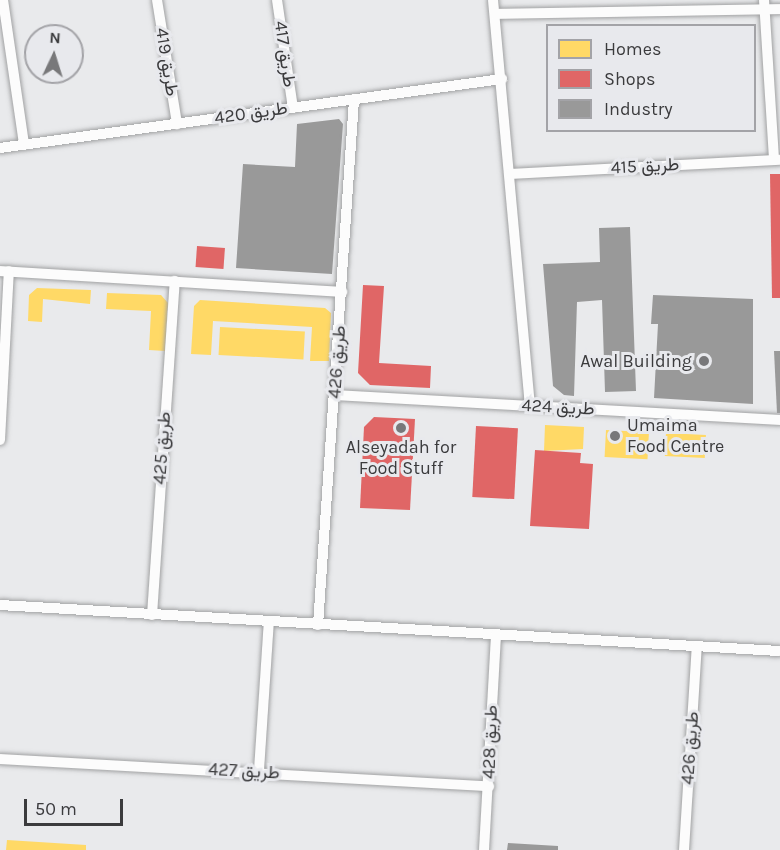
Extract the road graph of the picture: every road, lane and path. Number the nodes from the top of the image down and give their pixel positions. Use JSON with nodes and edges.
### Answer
{"nodes":[{"id":1,"x":3,"y":0,"type":"edge"},
{"id":2,"x":157,"y":0,"type":"edge"},
{"id":3,"x":278,"y":0,"type":"edge"},
{"id":4,"x":493,"y":0,"type":"edge"},
{"id":5,"x":764,"y":4,"type":"edge"},
{"id":6,"x":780,"y":9,"type":"edge"},
{"id":7,"x":495,"y":14,"type":"junction"},
{"id":8,"x":502,"y":80,"type":"junction"},
{"id":9,"x":354,"y":99,"type":"junction"},
{"id":10,"x":292,"y":108,"type":"junction"},
{"id":11,"x":177,"y":124,"type":"junction"},
{"id":12,"x":24,"y":144,"type":"junction"},
{"id":13,"x":0,"y":147,"type":"edge"},
{"id":14,"x":777,"y":160,"type":"edge"},
{"id":15,"x":510,"y":174,"type":"junction"},
{"id":16,"x":4,"y":271,"type":"edge"},
{"id":17,"x":175,"y":281,"type":"junction"},
{"id":18,"x":342,"y":292,"type":"junction"},
{"id":19,"x":335,"y":395,"type":"junction"},
{"id":20,"x":530,"y":405,"type":"junction"},
{"id":21,"x":780,"y":420,"type":"edge"},
{"id":22,"x":0,"y":440,"type":"edge"},
{"id":23,"x":0,"y":605,"type":"edge"},
{"id":24,"x":152,"y":615,"type":"junction"},
{"id":25,"x":269,"y":621,"type":"junction"},
{"id":26,"x":318,"y":625,"type":"junction"},
{"id":27,"x":496,"y":634,"type":"junction"},
{"id":28,"x":697,"y":646,"type":"junction"},
{"id":29,"x":780,"y":651,"type":"edge"},
{"id":30,"x":0,"y":759,"type":"edge"},
{"id":31,"x":259,"y":770,"type":"junction"},
{"id":32,"x":489,"y":786,"type":"junction"},
{"id":33,"x":484,"y":850,"type":"edge"},
{"id":34,"x":684,"y":850,"type":"edge"}],
"edges":[{"from":1,"to":12,"type":"street"},
{"from":2,"to":11,"type":"street","name":"طريق 419"},
{"from":3,"to":10,"type":"street","name":"طريق 417"},
{"from":4,"to":7,"type":"street"},
{"from":5,"to":6,"type":"street"},
{"from":5,"to":7,"type":"street"},
{"from":5,"to":14,"type":"street"},
{"from":7,"to":8,"type":"street"},
{"from":8,"to":9,"type":"street","name":"طريق 420"},
{"from":8,"to":15,"type":"street"},
{"from":9,"to":10,"type":"street","name":"طريق 420"},
{"from":9,"to":18,"type":"street","name":"طريق 426"},
{"from":10,"to":11,"type":"street","name":"طريق 420"},
{"from":11,"to":12,"type":"street","name":"طريق 420"},
{"from":12,"to":13,"type":"street","name":"طريق 420"},
{"from":14,"to":15,"type":"street","name":"طريق 415"},
{"from":15,"to":20,"type":"street"},
{"from":16,"to":17,"type":"street"},
{"from":16,"to":22,"type":"street"},
{"from":17,"to":18,"type":"street"},
{"from":17,"to":24,"type":"street","name":"طريق 425"},
{"from":18,"to":19,"type":"street","name":"طريق 426"},
{"from":19,"to":20,"type":"street","name":"طريق 424"},
{"from":19,"to":26,"type":"street","name":"طريق 426"},
{"from":20,"to":21,"type":"street","name":"طريق 424"},
{"from":23,"to":24,"type":"street"},
{"from":24,"to":25,"type":"street"},
{"from":25,"to":26,"type":"street"},
{"from":25,"to":31,"type":"street"},
{"from":26,"to":27,"type":"street"},
{"from":27,"to":28,"type":"street"},
{"from":27,"to":32,"type":"street","name":"طريق 428"},
{"from":28,"to":29,"type":"street"},
{"from":28,"to":34,"type":"street","name":"طريق 426"},
{"from":30,"to":31,"type":"street","name":"طريق 427"},
{"from":31,"to":32,"type":"street","name":"طريق 427"},
{"from":32,"to":33,"type":"street","name":"طريق 428"}]}
